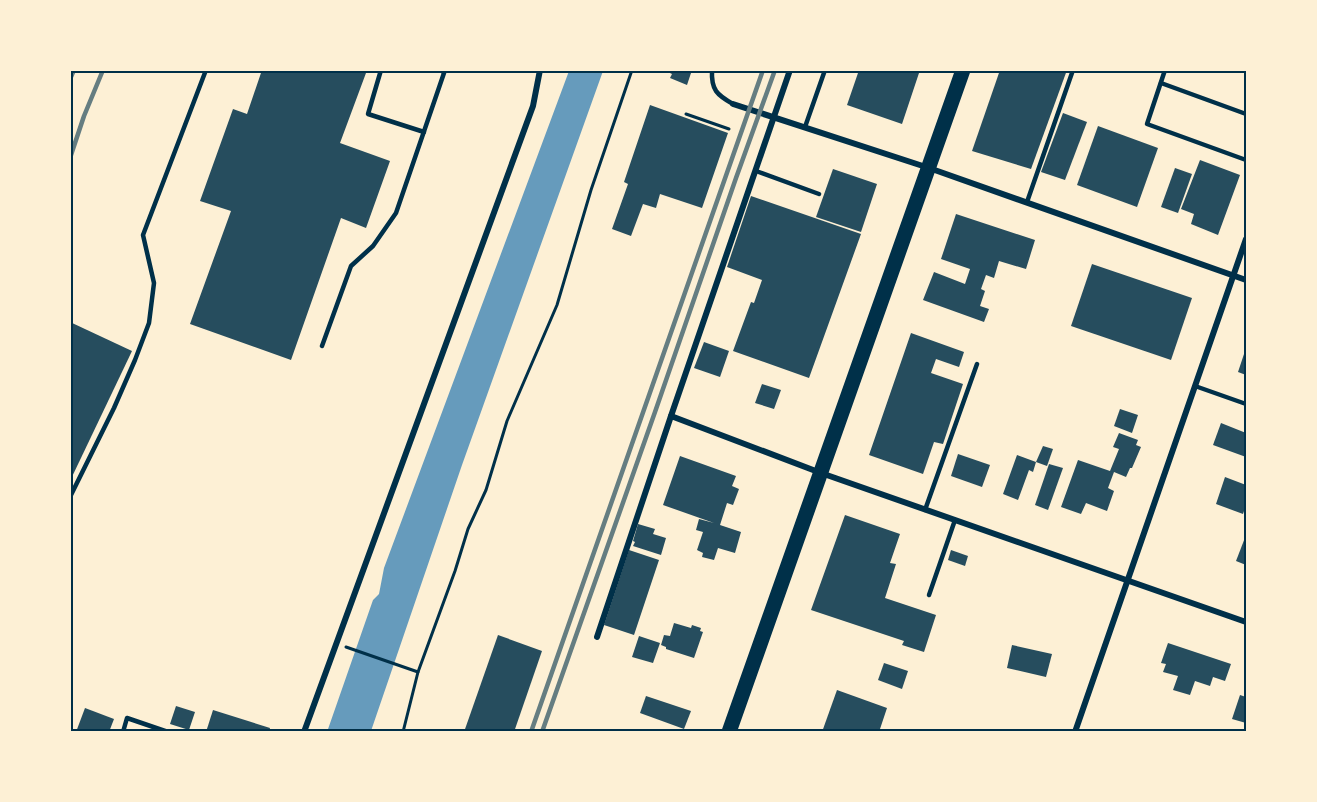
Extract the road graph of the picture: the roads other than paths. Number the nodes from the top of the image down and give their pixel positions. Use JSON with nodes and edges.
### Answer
{"nodes":[{"id":1,"x":206,"y":70,"type":"edge"},
{"id":2,"x":381,"y":70,"type":"edge"},
{"id":3,"x":441,"y":70,"type":"edge"},
{"id":4,"x":540,"y":70,"type":"edge"},
{"id":5,"x":712,"y":70,"type":"edge"},
{"id":6,"x":790,"y":70,"type":"edge"},
{"id":7,"x":825,"y":70,"type":"edge"},
{"id":8,"x":963,"y":70,"type":"edge"},
{"id":9,"x":1073,"y":70,"type":"edge"},
{"id":10,"x":1166,"y":70,"type":"edge"},
{"id":11,"x":1161,"y":83,"type":"junction"},
{"id":12,"x":733,"y":104,"type":"joint"},
{"id":13,"x":1246,"y":114,"type":"edge"},
{"id":14,"x":775,"y":117,"type":"junction"},
{"id":15,"x":805,"y":127,"type":"junction"},
{"id":16,"x":424,"y":132,"type":"junction"},
{"id":17,"x":1246,"y":160,"type":"edge"},
{"id":18,"x":929,"y":168,"type":"junction"},
{"id":19,"x":756,"y":171,"type":"junction"},
{"id":20,"x":819,"y":194,"type":"dead end"},
{"id":21,"x":1026,"y":202,"type":"junction"},
{"id":22,"x":1246,"y":239,"type":"edge"},
{"id":23,"x":1234,"y":276,"type":"junction"},
{"id":24,"x":1246,"y":280,"type":"edge"},
{"id":25,"x":322,"y":345,"type":"dead end"},
{"id":26,"x":977,"y":364,"type":"dead end"},
{"id":27,"x":1195,"y":386,"type":"junction"},
{"id":28,"x":1246,"y":404,"type":"edge"},
{"id":29,"x":671,"y":416,"type":"junction"},
{"id":30,"x":820,"y":473,"type":"junction"},
{"id":31,"x":70,"y":497,"type":"edge"},
{"id":32,"x":925,"y":510,"type":"junction"},
{"id":33,"x":955,"y":520,"type":"junction"},
{"id":34,"x":1127,"y":580,"type":"junction"},
{"id":35,"x":929,"y":595,"type":"dead end"},
{"id":36,"x":1246,"y":622,"type":"edge"},
{"id":37,"x":597,"y":638,"type":"dead end"},
{"id":38,"x":123,"y":732,"type":"edge"},
{"id":39,"x":168,"y":732,"type":"edge"},
{"id":40,"x":304,"y":732,"type":"edge"},
{"id":41,"x":729,"y":732,"type":"edge"},
{"id":42,"x":1075,"y":732,"type":"edge"}],
"edges":[{"from":1,"to":31,"type":"lane"},
{"from":2,"to":16,"type":"lane"},
{"from":3,"to":16,"type":"lane"},
{"from":4,"to":40,"type":"street"},
{"from":5,"to":12,"type":"lane"},
{"from":6,"to":14,"type":"street"},
{"from":7,"to":15,"type":"lane"},
{"from":8,"to":18,"type":"main road"},
{"from":9,"to":21,"type":"lane"},
{"from":10,"to":11,"type":"lane"},
{"from":11,"to":13,"type":"lane"},
{"from":11,"to":17,"type":"lane"},
{"from":12,"to":14,"type":"street"},
{"from":14,"to":15,"type":"street"},
{"from":14,"to":19,"type":"street"},
{"from":15,"to":18,"type":"street"},
{"from":16,"to":25,"type":"lane"},
{"from":18,"to":21,"type":"street"},
{"from":18,"to":30,"type":"main road"},
{"from":19,"to":20,"type":"lane"},
{"from":19,"to":29,"type":"street"},
{"from":21,"to":23,"type":"street"},
{"from":22,"to":23,"type":"street"},
{"from":23,"to":24,"type":"street"},
{"from":23,"to":27,"type":"street"},
{"from":26,"to":32,"type":"lane"},
{"from":27,"to":28,"type":"lane"},
{"from":27,"to":34,"type":"street"},
{"from":29,"to":30,"type":"street"},
{"from":29,"to":37,"type":"street"},
{"from":30,"to":32,"type":"street"},
{"from":30,"to":41,"type":"main road"},
{"from":32,"to":33,"type":"street"},
{"from":33,"to":34,"type":"street"},
{"from":33,"to":35,"type":"lane"},
{"from":34,"to":36,"type":"street"},
{"from":34,"to":42,"type":"street"},
{"from":38,"to":39,"type":"lane"}]}
